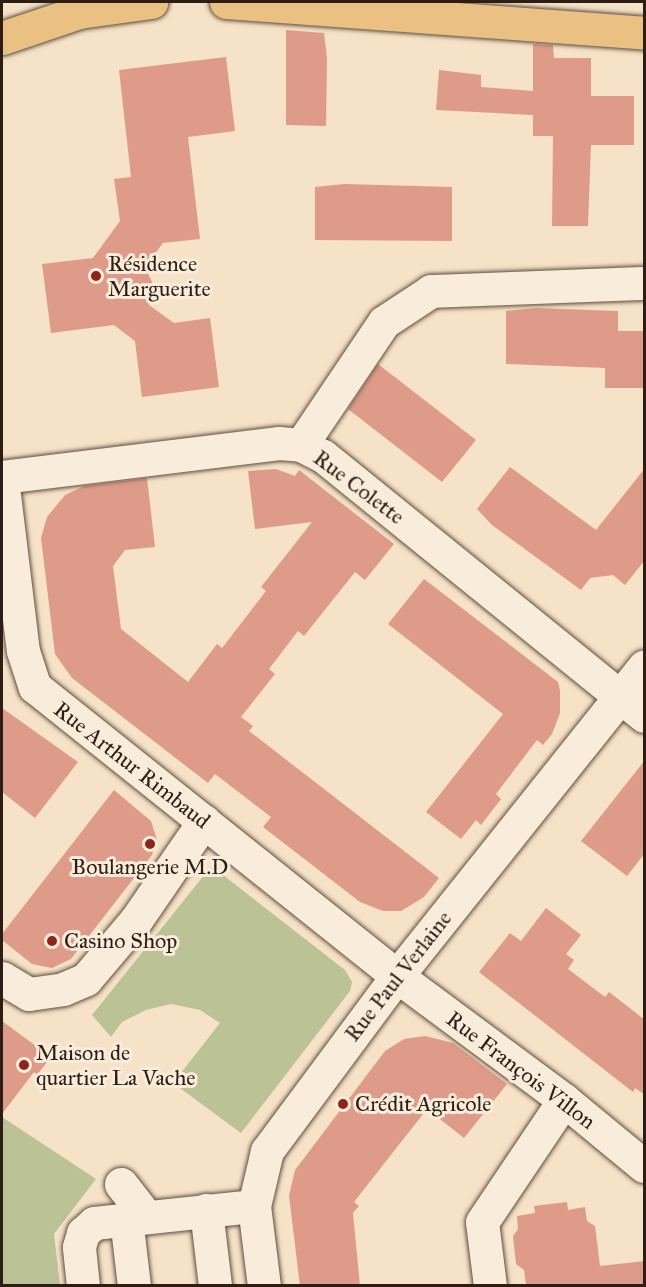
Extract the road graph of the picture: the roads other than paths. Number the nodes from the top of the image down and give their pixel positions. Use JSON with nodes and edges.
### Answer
{"nodes":[{"id":1,"x":150,"y":2,"type":"edge"},
{"id":2,"x":226,"y":2,"type":"edge"},
{"id":3,"x":645,"y":33,"type":"edge"},
{"id":4,"x":2,"y":38,"type":"edge"},
{"id":5,"x":645,"y":283,"type":"edge"},
{"id":6,"x":301,"y":445,"type":"junction"},
{"id":7,"x":2,"y":477,"type":"edge"},
{"id":8,"x":645,"y":667,"type":"edge"},
{"id":9,"x":16,"y":682,"type":"edge"},
{"id":10,"x":632,"y":708,"type":"edge"},
{"id":11,"x":204,"y":821,"type":"junction"},
{"id":12,"x":397,"y":975,"type":"junction"},
{"id":13,"x":2,"y":978,"type":"edge"},
{"id":14,"x":564,"y":1100,"type":"junction"},
{"id":15,"x":645,"y":1166,"type":"edge"},
{"id":16,"x":121,"y":1184,"type":"dead end"},
{"id":17,"x":254,"y":1206,"type":"junction"},
{"id":18,"x":206,"y":1210,"type":"junction"},
{"id":19,"x":136,"y":1217,"type":"junction"},
{"id":20,"x":83,"y":1286,"type":"edge"},
{"id":21,"x":134,"y":1286,"type":"edge"},
{"id":22,"x":215,"y":1286,"type":"edge"},
{"id":23,"x":264,"y":1286,"type":"edge"},
{"id":24,"x":490,"y":1286,"type":"edge"}],
"edges":[{"from":1,"to":4,"type":"main road"},
{"from":2,"to":3,"type":"main road"},
{"from":5,"to":6,"type":"street"},
{"from":6,"to":7,"type":"street","name":"Rue Colette"},
{"from":6,"to":10,"type":"street","name":"Rue Colette"},
{"from":7,"to":9,"type":"street","name":"Rue Arthur Rimbaud"},
{"from":8,"to":10,"type":"street","name":"Rue Paul Verlaine"},
{"from":9,"to":11,"type":"street","name":"Rue Arthur Rimbaud"},
{"from":10,"to":12,"type":"street","name":"Rue Paul Verlaine"},
{"from":11,"to":12,"type":"street","name":"Rue Arthur Rimbaud"},
{"from":11,"to":13,"type":"street"},
{"from":12,"to":14,"type":"street","name":"Rue François Villon"},
{"from":12,"to":17,"type":"street","name":"Rue Paul Verlaine"},
{"from":14,"to":15,"type":"street","name":"Rue François Villon"},
{"from":14,"to":24,"type":"street"},
{"from":16,"to":19,"type":"street"},
{"from":17,"to":18,"type":"street"},
{"from":17,"to":23,"type":"street","name":"Rue Paul Verlaine"},
{"from":18,"to":19,"type":"street"},
{"from":18,"to":22,"type":"street"},
{"from":19,"to":20,"type":"street"},
{"from":19,"to":21,"type":"street"}]}
